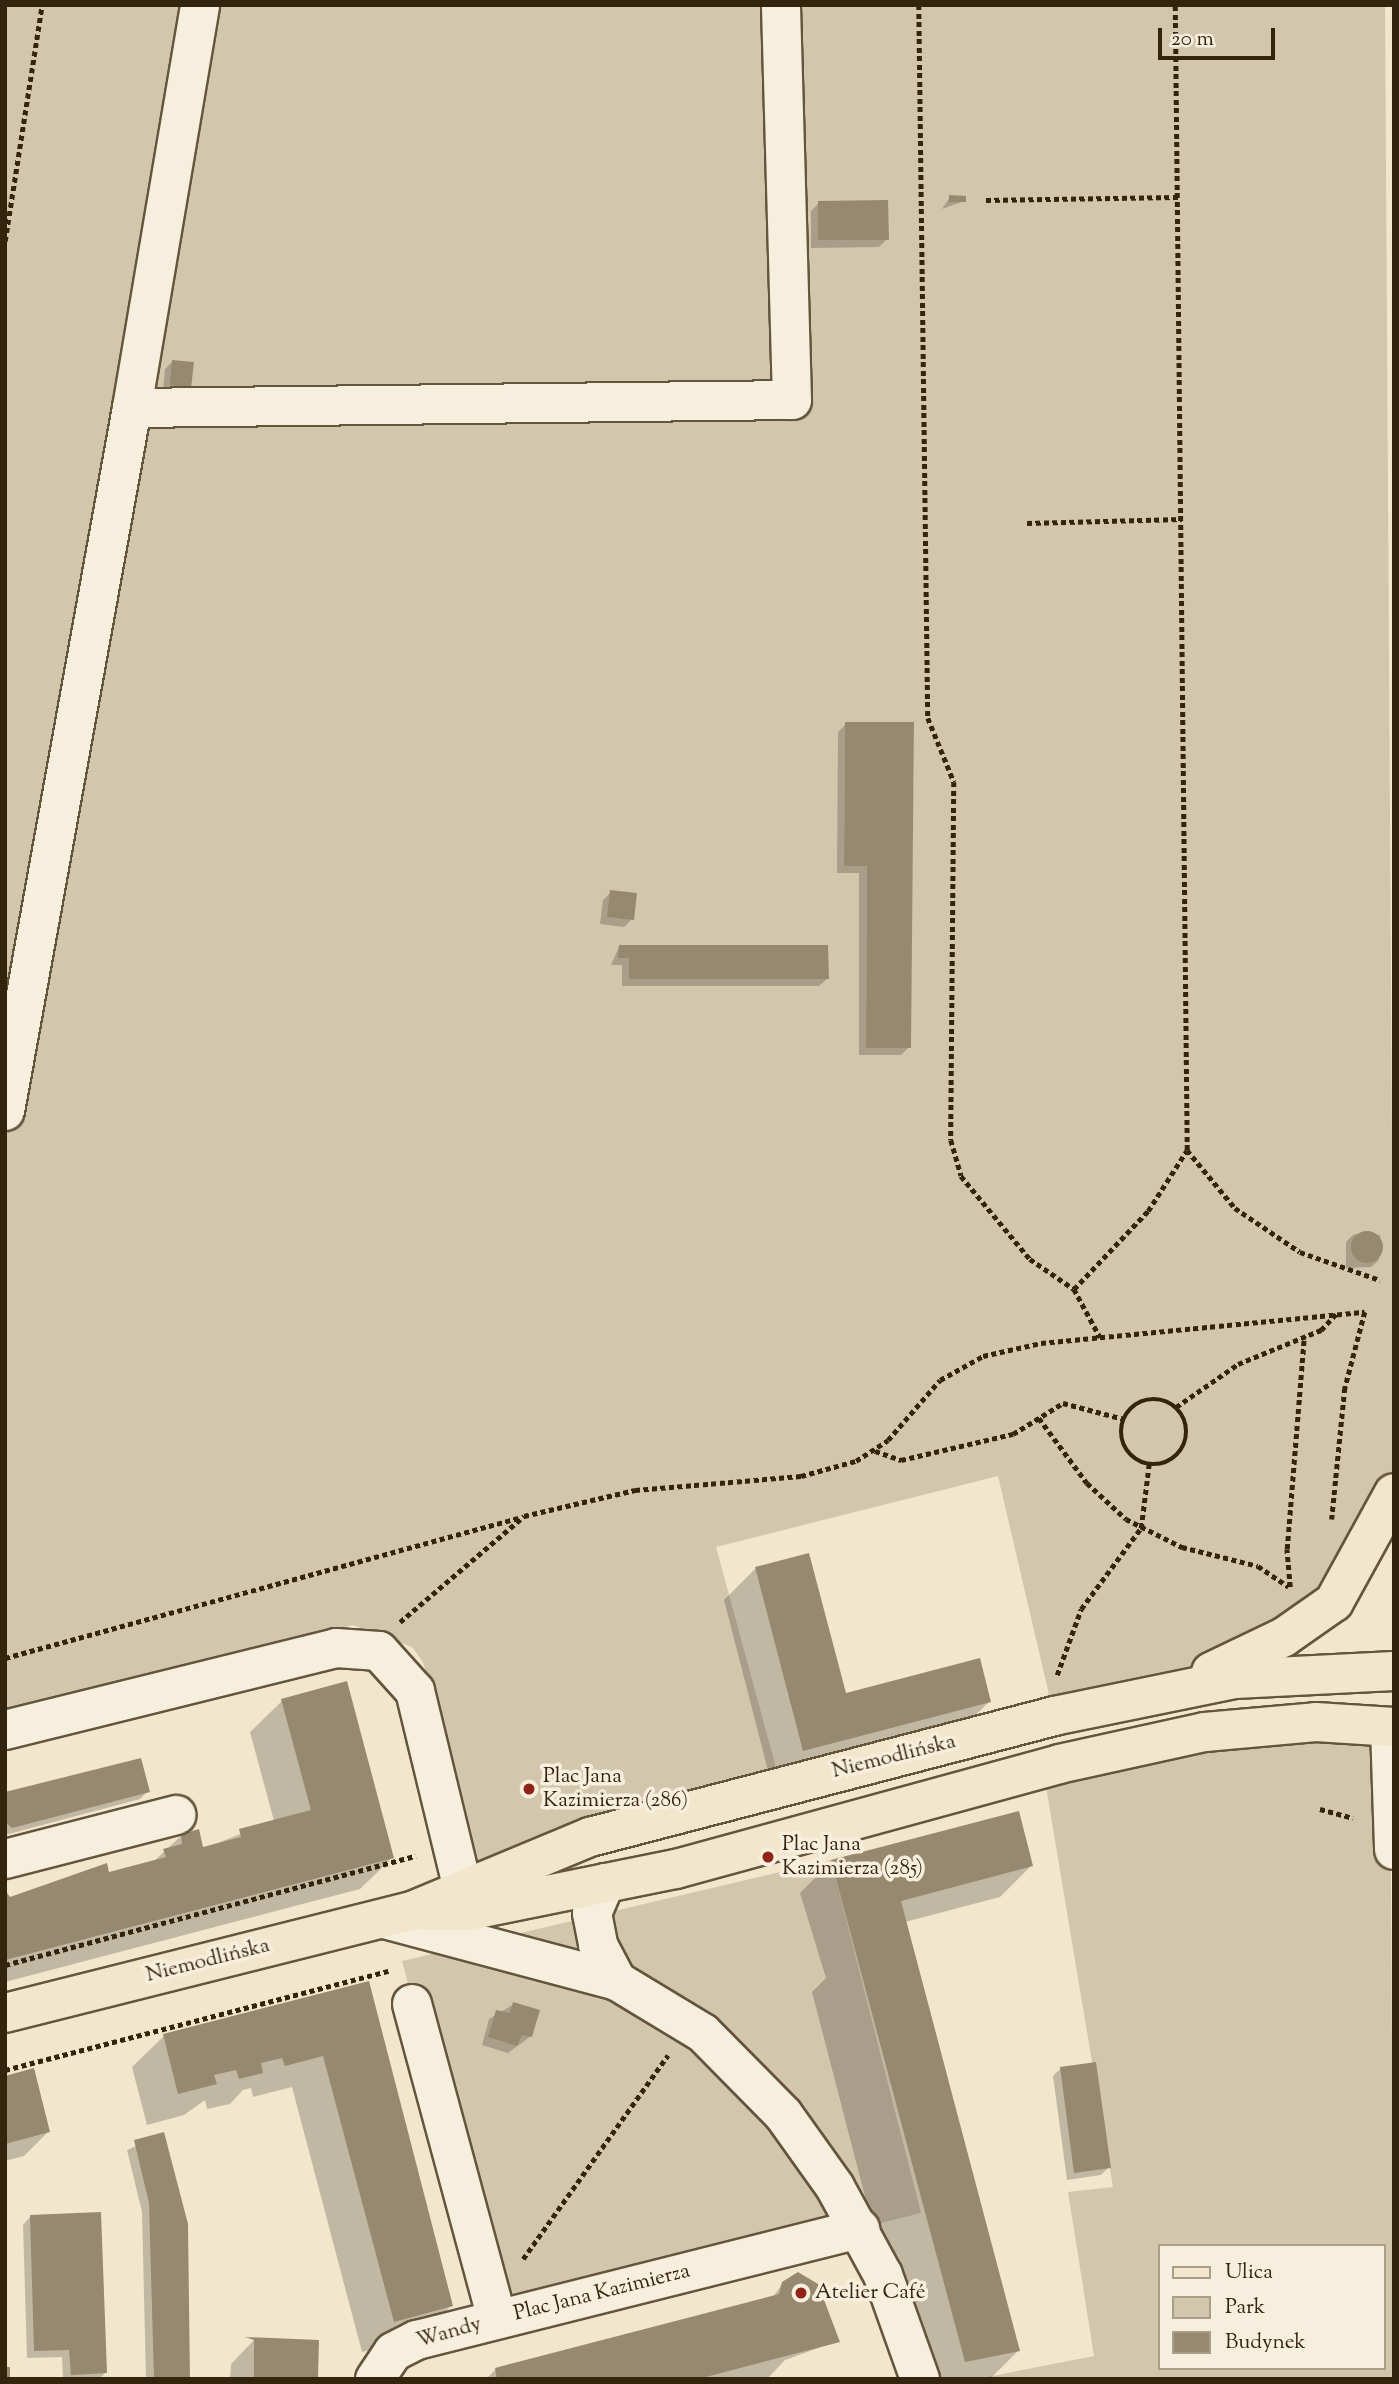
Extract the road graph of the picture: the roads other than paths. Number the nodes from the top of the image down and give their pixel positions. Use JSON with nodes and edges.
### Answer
{"nodes":[{"id":1,"x":200,"y":5,"type":"edge"},
{"id":2,"x":781,"y":5,"type":"edge"},
{"id":3,"x":132,"y":408,"type":"junction"},
{"id":4,"x":5,"y":1111,"type":"edge"},
{"id":5,"x":1394,"y":1493,"type":"edge"},
{"id":6,"x":1393,"y":1667,"type":"edge"},
{"id":7,"x":1172,"y":1690,"type":"junction"},
{"id":8,"x":1392,"y":1727,"type":"edge"},
{"id":9,"x":5,"y":1730,"type":"edge"},
{"id":10,"x":176,"y":1815,"type":"dead end"},
{"id":11,"x":1394,"y":1850,"type":"edge"},
{"id":12,"x":5,"y":1859,"type":"edge"},
{"id":13,"x":605,"y":1883,"type":"junction"},
{"id":14,"x":462,"y":1885,"type":"junction"},
{"id":15,"x":398,"y":1915,"type":"junction"},
{"id":16,"x":617,"y":1981,"type":"junction"},
{"id":17,"x":405,"y":1986,"type":"road end"},
{"id":18,"x":5,"y":2013,"type":"edge"},
{"id":19,"x":860,"y":2229,"type":"junction"},
{"id":20,"x":495,"y":2310,"type":"junction"},
{"id":21,"x":375,"y":2379,"type":"edge"},
{"id":22,"x":920,"y":2379,"type":"edge"}],
"edges":[{"from":1,"to":3,"type":"street"},
{"from":2,"to":3,"type":"street"},
{"from":3,"to":4,"type":"street"},
{"from":5,"to":7,"type":"main road"},
{"from":6,"to":7,"type":"main road","name":"Niemodlińska"},
{"from":6,"to":8,"type":"main road"},
{"from":7,"to":14,"type":"main road","name":"Niemodlińska"},
{"from":8,"to":11,"type":"street"},
{"from":8,"to":13,"type":"main road","name":"Niemodlińska"},
{"from":9,"to":14,"type":"street"},
{"from":10,"to":12,"type":"street"},
{"from":13,"to":15,"type":"main road","name":"Niemodlińska"},
{"from":13,"to":16,"type":"street"},
{"from":14,"to":15,"type":"main road","name":"Niemodlińska"},
{"from":15,"to":16,"type":"street"},
{"from":15,"to":18,"type":"main road","name":"Niemodlińska"},
{"from":16,"to":19,"type":"street"},
{"from":17,"to":20,"type":"street","name":"Plac Jana Kazimierza"},
{"from":19,"to":20,"type":"street","name":"Plac Jana Kazimierza"},
{"from":19,"to":22,"type":"street"},
{"from":20,"to":21,"type":"street","name":"Wandy"}]}
